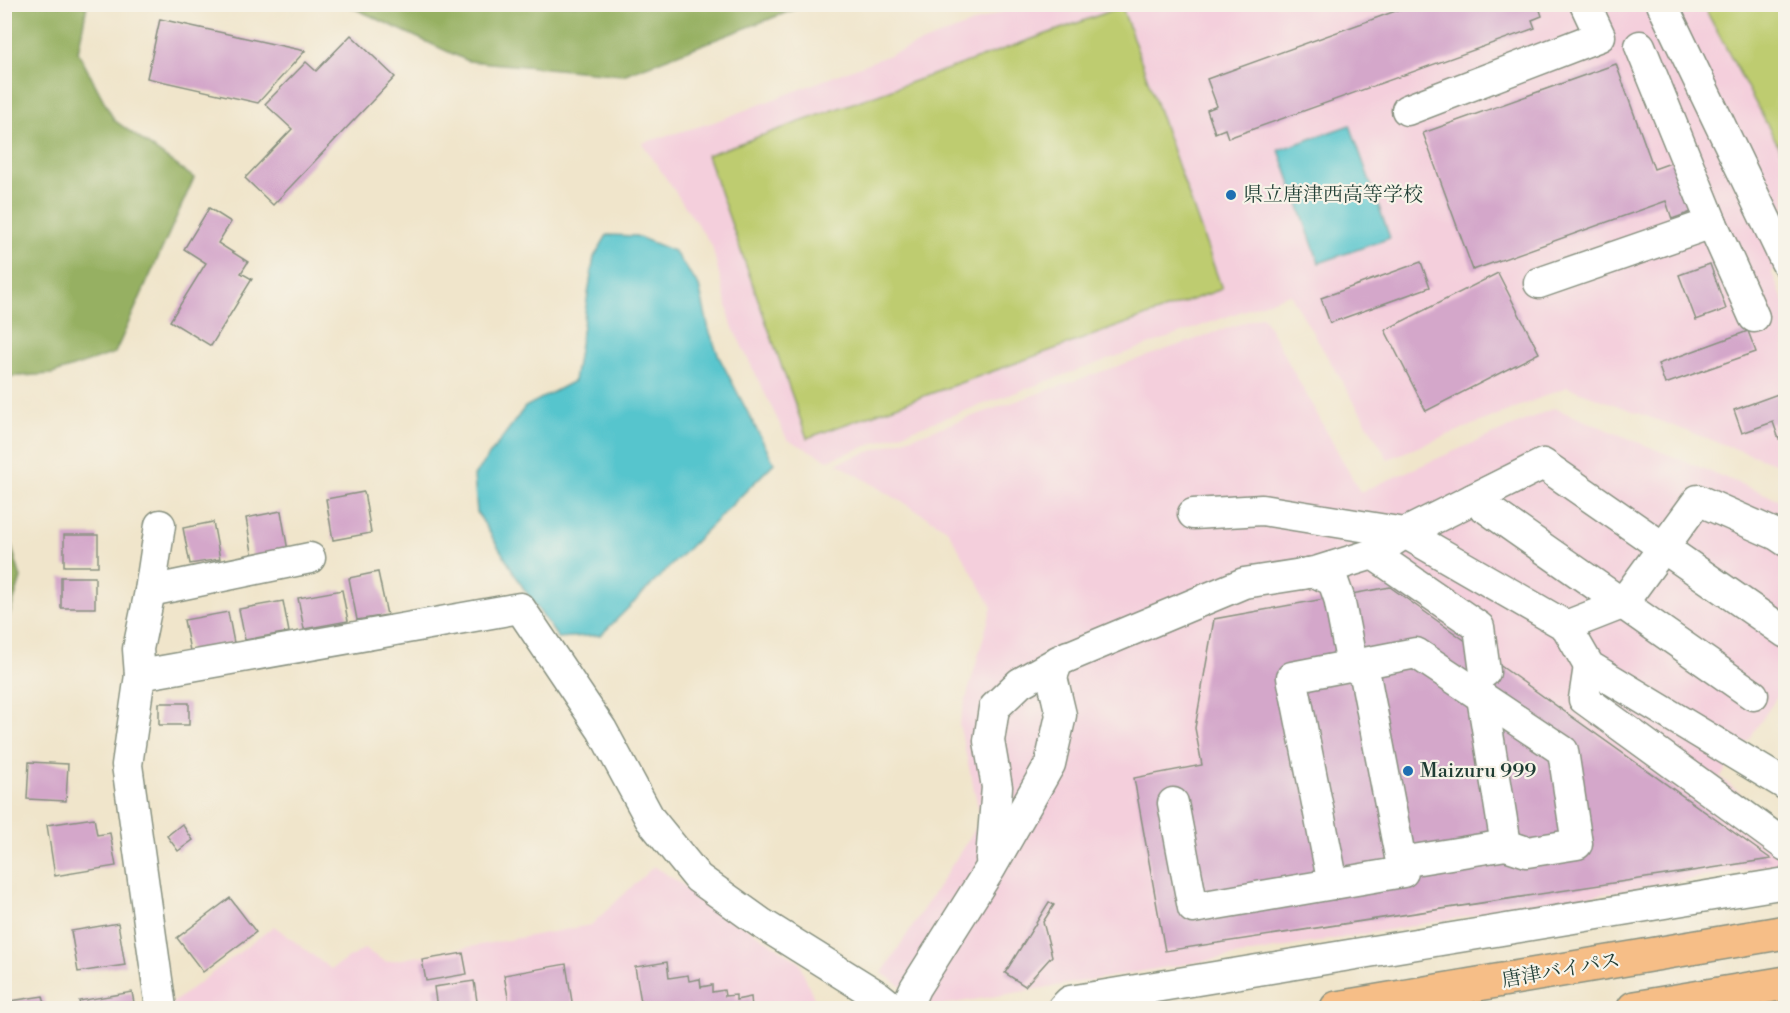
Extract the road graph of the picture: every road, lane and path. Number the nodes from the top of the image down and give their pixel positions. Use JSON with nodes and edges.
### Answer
{"nodes":[{"id":1,"x":1585,"y":4,"type":"edge"},
{"id":2,"x":1662,"y":4,"type":"edge"},
{"id":3,"x":1600,"y":36,"type":"junction"},
{"id":4,"x":1680,"y":40,"type":"junction"},
{"id":5,"x":1640,"y":46,"type":"junction"},
{"id":6,"x":1407,"y":110,"type":"dead end"},
{"id":7,"x":1712,"y":223,"type":"junction"},
{"id":8,"x":1785,"y":262,"type":"edge"},
{"id":9,"x":1539,"y":283,"type":"dead end"},
{"id":10,"x":1754,"y":317,"type":"dead end"},
{"id":11,"x":1473,"y":499,"type":"junction"},
{"id":12,"x":1193,"y":514,"type":"dead end"},
{"id":13,"x":160,"y":525,"type":"dead end"},
{"id":14,"x":1405,"y":533,"type":"junction"},
{"id":15,"x":1785,"y":541,"type":"edge"},
{"id":16,"x":1663,"y":548,"type":"junction"},
{"id":17,"x":1373,"y":554,"type":"junction"},
{"id":18,"x":310,"y":558,"type":"dead end"},
{"id":19,"x":1315,"y":572,"type":"junction"},
{"id":20,"x":150,"y":591,"type":"junction"},
{"id":21,"x":1622,"y":604,"type":"junction"},
{"id":22,"x":1566,"y":626,"type":"junction"},
{"id":23,"x":1785,"y":633,"type":"edge"},
{"id":24,"x":1058,"y":661,"type":"junction"},
{"id":25,"x":1352,"y":665,"type":"junction"},
{"id":26,"x":1589,"y":666,"type":"junction"},
{"id":27,"x":140,"y":675,"type":"junction"},
{"id":28,"x":1483,"y":685,"type":"junction"},
{"id":29,"x":1753,"y":695,"type":"dead end"},
{"id":30,"x":1785,"y":785,"type":"edge"},
{"id":31,"x":1173,"y":803,"type":"dead end"},
{"id":32,"x":1506,"y":844,"type":"junction"},
{"id":33,"x":1785,"y":846,"type":"edge"},
{"id":34,"x":1401,"y":862,"type":"junction"},
{"id":35,"x":990,"y":869,"type":"junction"},
{"id":36,"x":1785,"y":883,"type":"edge"},
{"id":37,"x":1333,"y":884,"type":"junction"},
{"id":38,"x":1785,"y":932,"type":"edge"},
{"id":39,"x":1785,"y":983,"type":"edge"},
{"id":40,"x":161,"y":1008,"type":"edge"},
{"id":41,"x":893,"y":1008,"type":"edge"},
{"id":42,"x":906,"y":1008,"type":"edge"},
{"id":43,"x":1063,"y":1008,"type":"edge"},
{"id":44,"x":1337,"y":1008,"type":"edge"},
{"id":45,"x":1634,"y":1008,"type":"edge"}],
"edges":[{"from":1,"to":3,"type":"street"},
{"from":2,"to":4,"type":"street"},
{"from":3,"to":5,"type":"street"},
{"from":3,"to":6,"type":"street"},
{"from":4,"to":5,"type":"street"},
{"from":4,"to":8,"type":"street"},
{"from":5,"to":7,"type":"street"},
{"from":7,"to":9,"type":"street"},
{"from":7,"to":10,"type":"street"},
{"from":11,"to":14,"type":"street"},
{"from":11,"to":16,"type":"street"},
{"from":11,"to":21,"type":"street"},
{"from":12,"to":14,"type":"street"},
{"from":13,"to":20,"type":"street"},
{"from":14,"to":17,"type":"street"},
{"from":14,"to":22,"type":"street"},
{"from":15,"to":16,"type":"street"},
{"from":16,"to":21,"type":"street"},
{"from":16,"to":23,"type":"street"},
{"from":17,"to":19,"type":"street"},
{"from":17,"to":28,"type":"street"},
{"from":18,"to":20,"type":"street"},
{"from":19,"to":24,"type":"street"},
{"from":19,"to":25,"type":"street"},
{"from":20,"to":27,"type":"street"},
{"from":21,"to":22,"type":"street"},
{"from":21,"to":29,"type":"street"},
{"from":22,"to":26,"type":"street"},
{"from":24,"to":35,"type":"street"},
{"from":24,"to":35,"type":"street"},
{"from":25,"to":28,"type":"street"},
{"from":25,"to":34,"type":"street"},
{"from":25,"to":37,"type":"street"},
{"from":26,"to":30,"type":"street"},
{"from":26,"to":33,"type":"street"},
{"from":27,"to":40,"type":"street"},
{"from":27,"to":41,"type":"street"},
{"from":28,"to":32,"type":"street"},
{"from":28,"to":32,"type":"street"},
{"from":31,"to":37,"type":"street"},
{"from":32,"to":34,"type":"street"},
{"from":34,"to":37,"type":"street"},
{"from":35,"to":42,"type":"street"},
{"from":36,"to":43,"type":"street"},
{"from":38,"to":44,"type":"highway","name":"唐津バイパス"},
{"from":39,"to":45,"type":"highway"}]}
